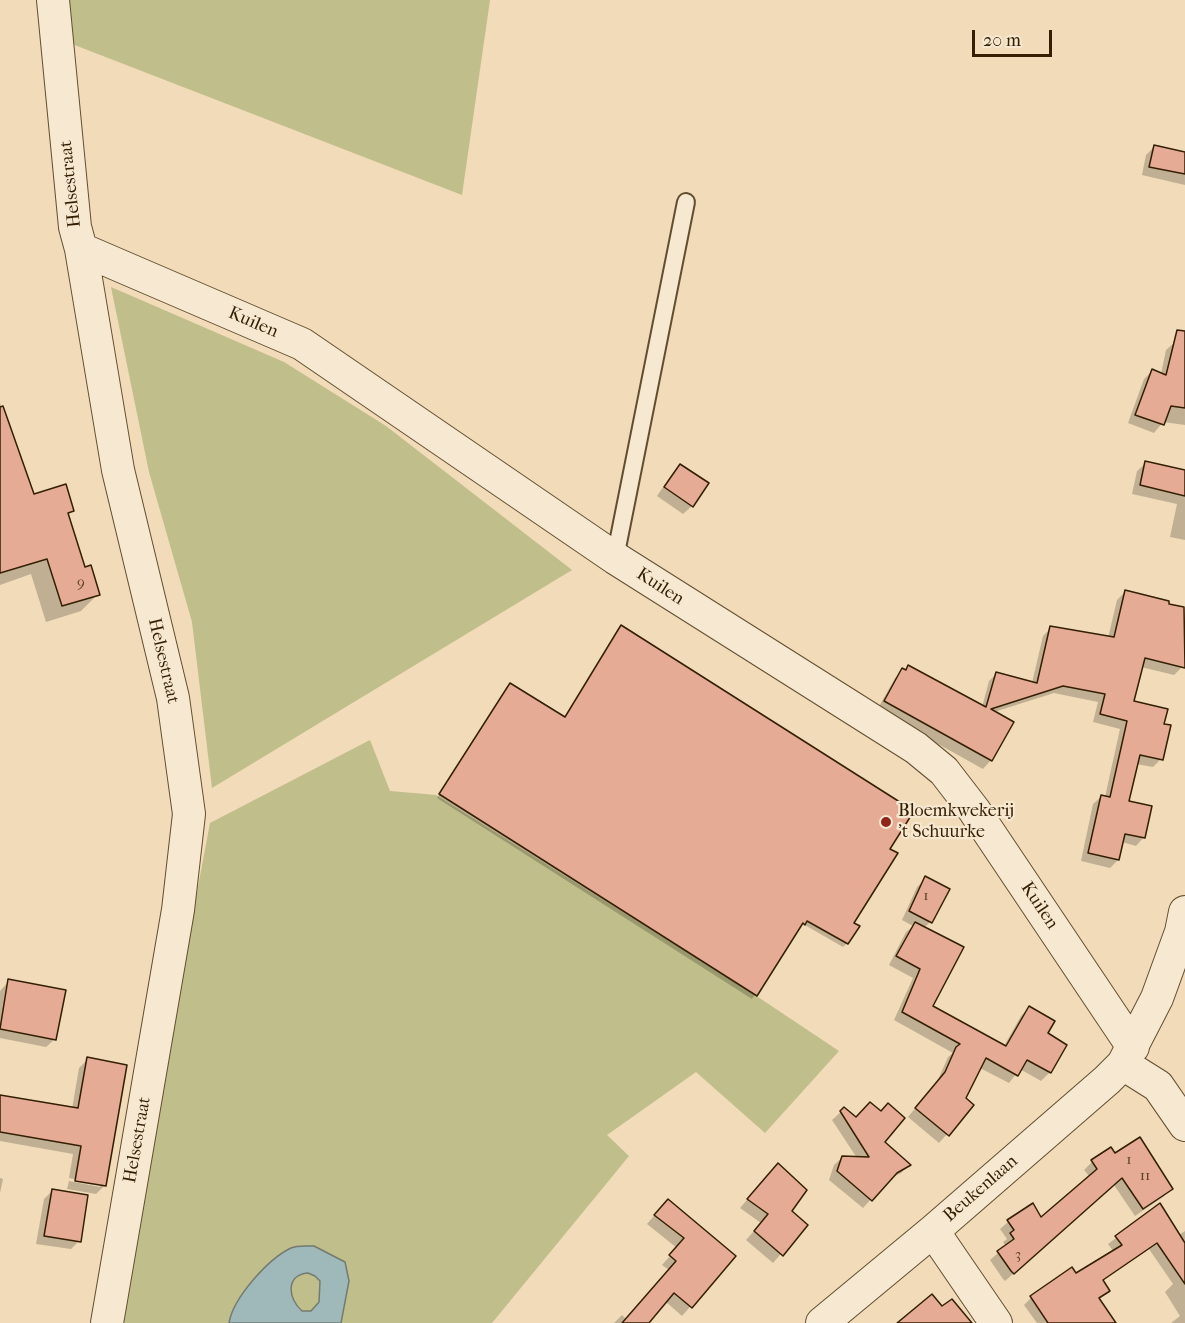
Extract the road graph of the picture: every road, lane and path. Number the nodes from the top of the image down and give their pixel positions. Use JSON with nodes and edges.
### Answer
{"nodes":[{"id":1,"x":53,"y":0,"type":"edge"},
{"id":2,"x":686,"y":202,"type":"dead end"},
{"id":3,"x":81,"y":249,"type":"junction"},
{"id":4,"x":615,"y":558,"type":"junction"},
{"id":5,"x":1185,"y":912,"type":"edge"},
{"id":6,"x":1128,"y":1055,"type":"junction"},
{"id":7,"x":1185,"y":1125,"type":"edge"},
{"id":8,"x":933,"y":1231,"type":"junction"},
{"id":9,"x":107,"y":1323,"type":"edge"},
{"id":10,"x":822,"y":1323,"type":"edge"},
{"id":11,"x":996,"y":1323,"type":"edge"}],
"edges":[{"from":1,"to":3,"type":"street","name":"Helsestraat"},
{"from":2,"to":4,"type":"lane"},
{"from":3,"to":4,"type":"street","name":"Kuilen"},
{"from":3,"to":9,"type":"street","name":"Helsestraat"},
{"from":4,"to":6,"type":"street","name":"Kuilen"},
{"from":5,"to":6,"type":"street"},
{"from":6,"to":7,"type":"street"},
{"from":6,"to":8,"type":"street","name":"Beukenlaan"},
{"from":8,"to":10,"type":"street","name":"Beukenlaan"},
{"from":8,"to":11,"type":"street"}]}
